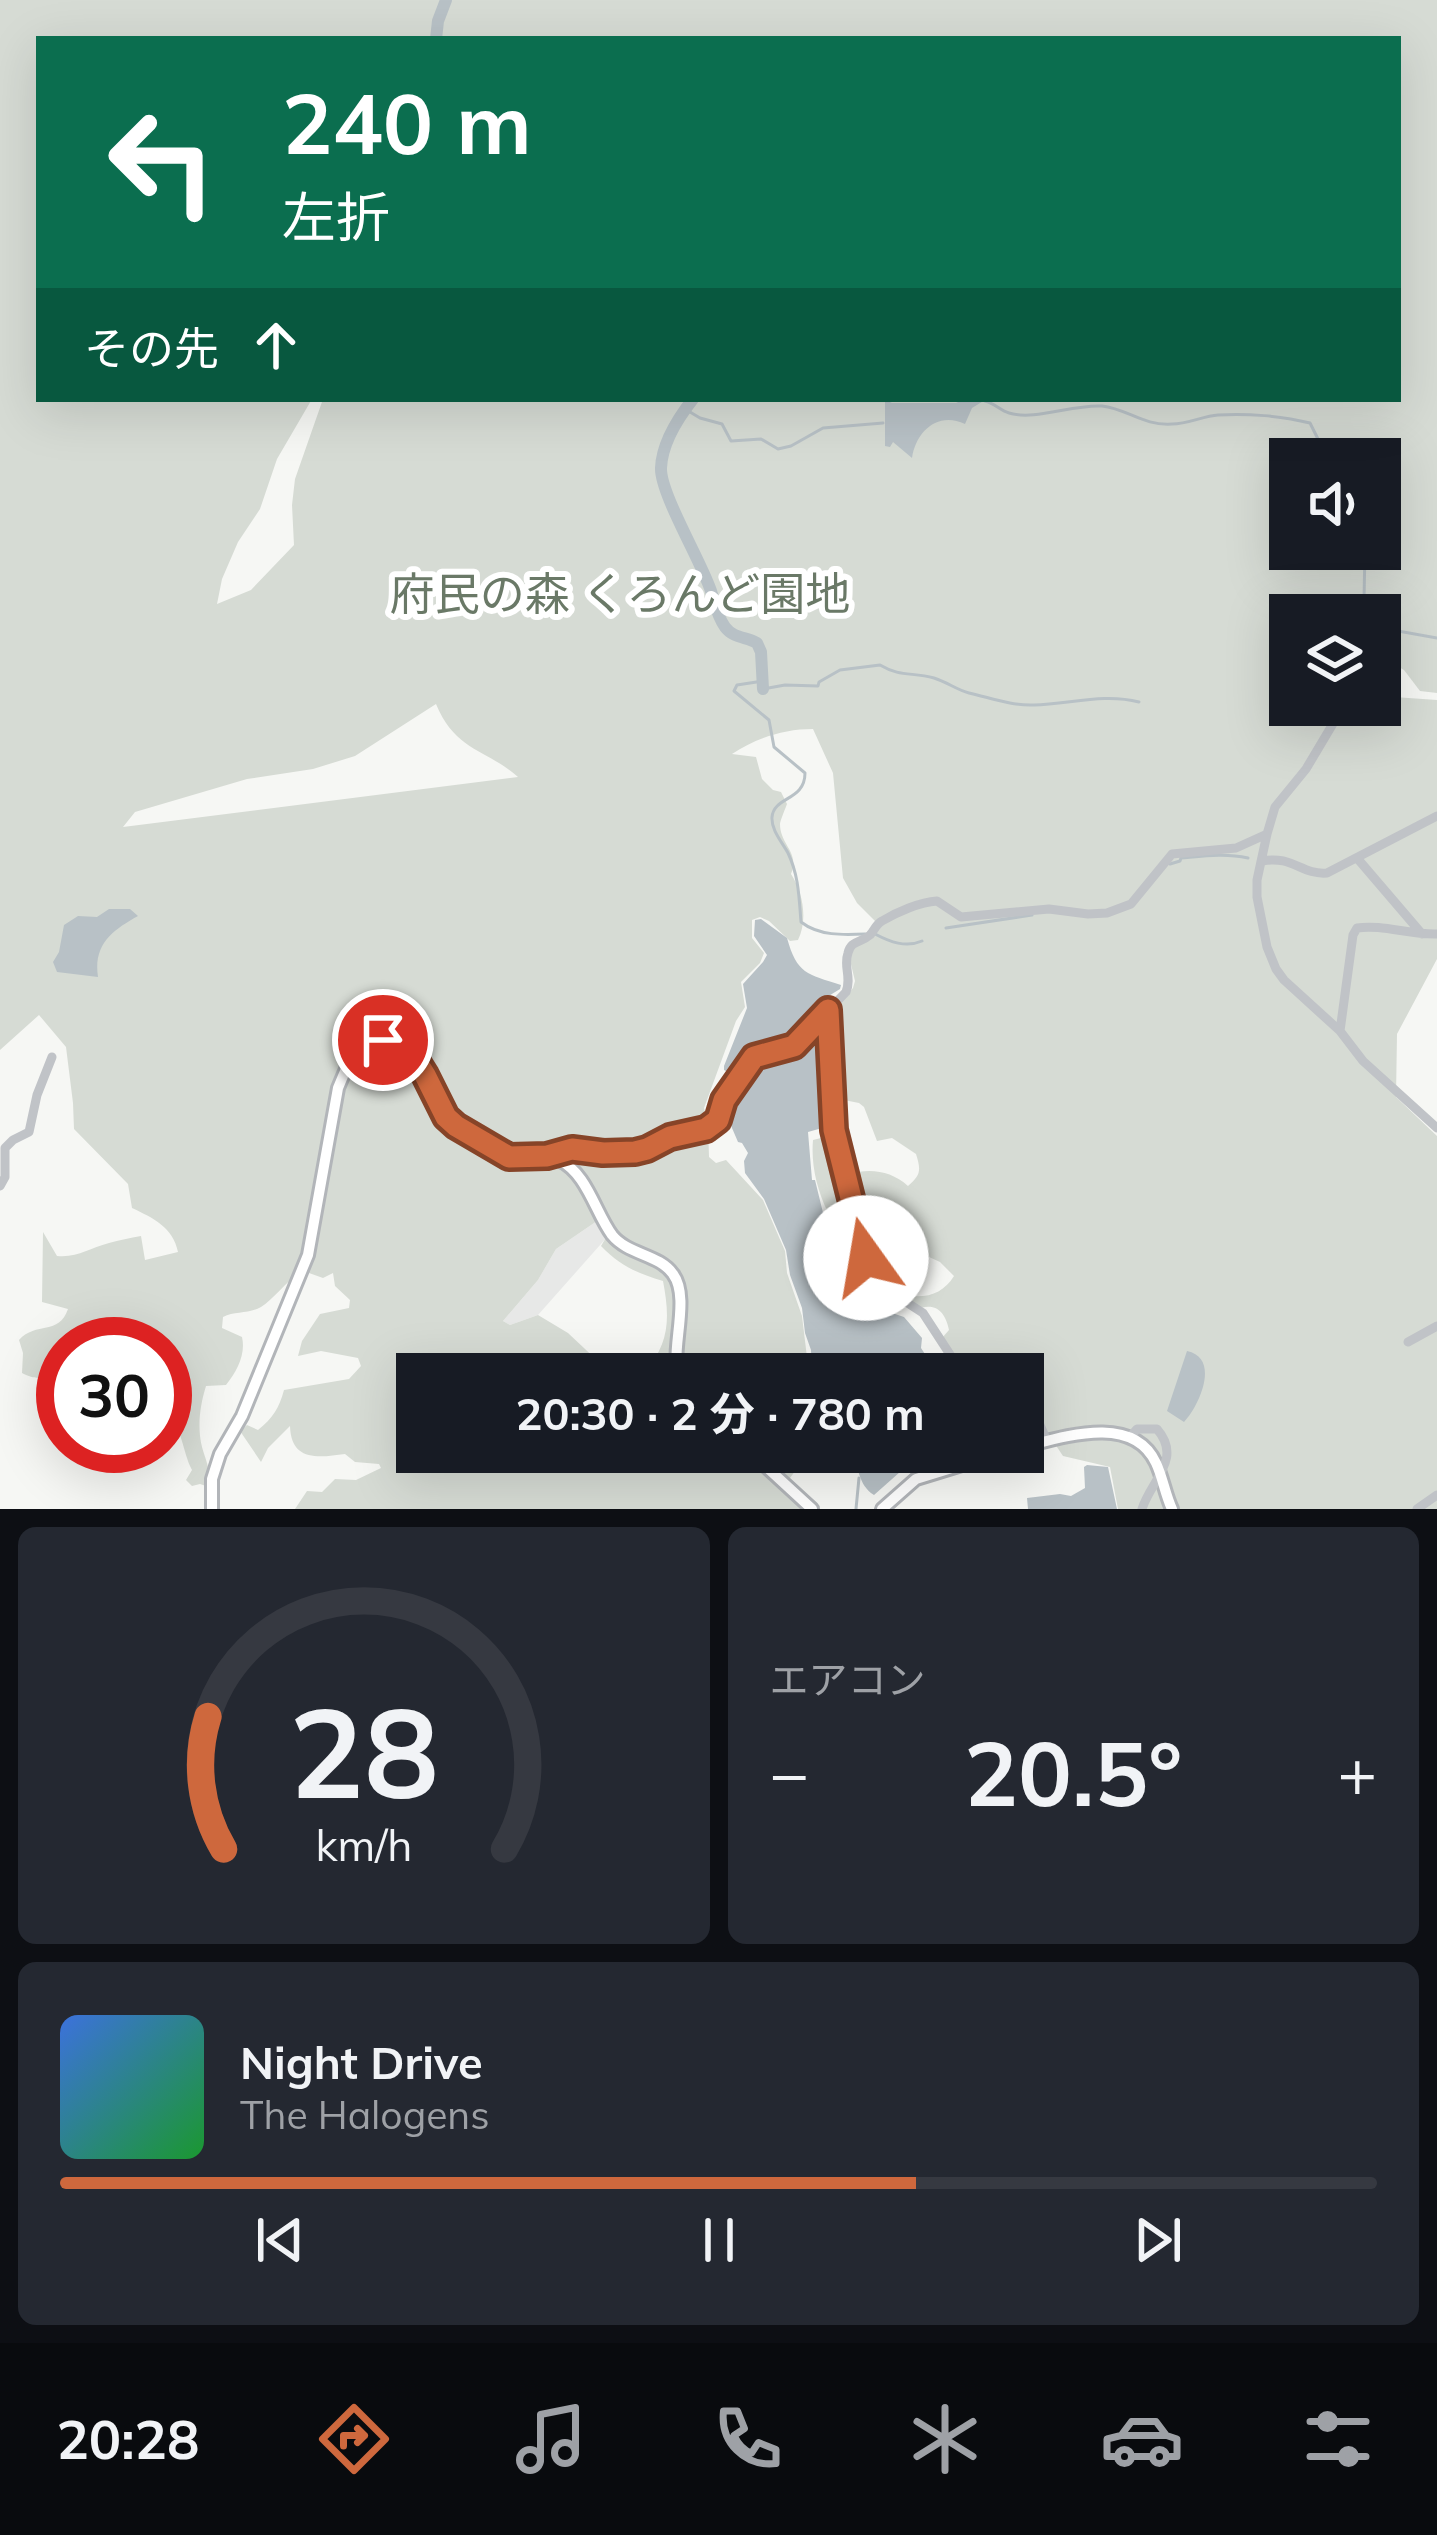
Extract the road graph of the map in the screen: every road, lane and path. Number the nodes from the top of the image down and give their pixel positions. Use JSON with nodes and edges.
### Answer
{"nodes":[{"id":1,"x":1332,"y":726,"type":"edge"},
{"id":2,"x":1437,"y":816,"type":"edge"},
{"id":3,"x":1267,"y":834,"type":"junction"},
{"id":4,"x":1357,"y":858,"type":"junction"},
{"id":5,"x":1262,"y":861,"type":"junction"},
{"id":6,"x":1422,"y":934,"type":"junction"},
{"id":7,"x":1437,"y":934,"type":"edge"},
{"id":8,"x":825,"y":1013,"type":"junction"},
{"id":9,"x":1340,"y":1031,"type":"junction"},
{"id":10,"x":52,"y":1057,"type":"dead end"},
{"id":11,"x":1437,"y":1128,"type":"edge"},
{"id":12,"x":547,"y":1156,"type":"junction"},
{"id":13,"x":0,"y":1186,"type":"edge"},
{"id":14,"x":1437,"y":1326,"type":"edge"},
{"id":15,"x":1408,"y":1342,"type":"dead end"},
{"id":16,"x":675,"y":1353,"type":"edge"},
{"id":17,"x":949,"y":1353,"type":"edge"},
{"id":18,"x":1044,"y":1434,"type":"edge"},
{"id":19,"x":1130,"y":1437,"type":"junction"},
{"id":20,"x":1047,"y":1441,"type":"junction"},
{"id":21,"x":1044,"y":1442,"type":"edge"},
{"id":22,"x":773,"y":1473,"type":"edge"},
{"id":23,"x":936,"y":1473,"type":"edge"},
{"id":24,"x":1160,"y":1474,"type":"junction"},
{"id":25,"x":1437,"y":1495,"type":"edge"},
{"id":26,"x":212,"y":1509,"type":"edge"},
{"id":27,"x":812,"y":1509,"type":"edge"},
{"id":28,"x":882,"y":1509,"type":"edge"},
{"id":29,"x":1142,"y":1509,"type":"edge"},
{"id":30,"x":1172,"y":1509,"type":"edge"},
{"id":31,"x":1417,"y":1509,"type":"edge"}],
"edges":[{"from":1,"to":3,"type":"street"},
{"from":2,"to":4,"type":"street"},
{"from":3,"to":5,"type":"street"},
{"from":3,"to":8,"type":"street"},
{"from":4,"to":5,"type":"street"},
{"from":4,"to":6,"type":"street"},
{"from":5,"to":9,"type":"street"},
{"from":6,"to":7,"type":"street"},
{"from":6,"to":9,"type":"street"},
{"from":8,"to":12,"type":"street"},
{"from":8,"to":17,"type":"street"},
{"from":9,"to":11,"type":"street"},
{"from":10,"to":13,"type":"street"},
{"from":12,"to":16,"type":"main road"},
{"from":12,"to":26,"type":"main road"},
{"from":14,"to":15,"type":"street"},
{"from":18,"to":20,"type":"street"},
{"from":19,"to":20,"type":"main road"},
{"from":19,"to":24,"type":"main road"},
{"from":19,"to":24,"type":"street"},
{"from":20,"to":21,"type":"main road"},
{"from":22,"to":27,"type":"main road"},
{"from":23,"to":28,"type":"main road"},
{"from":24,"to":29,"type":"street"},
{"from":24,"to":30,"type":"main road"},
{"from":25,"to":31,"type":"street"}]}
